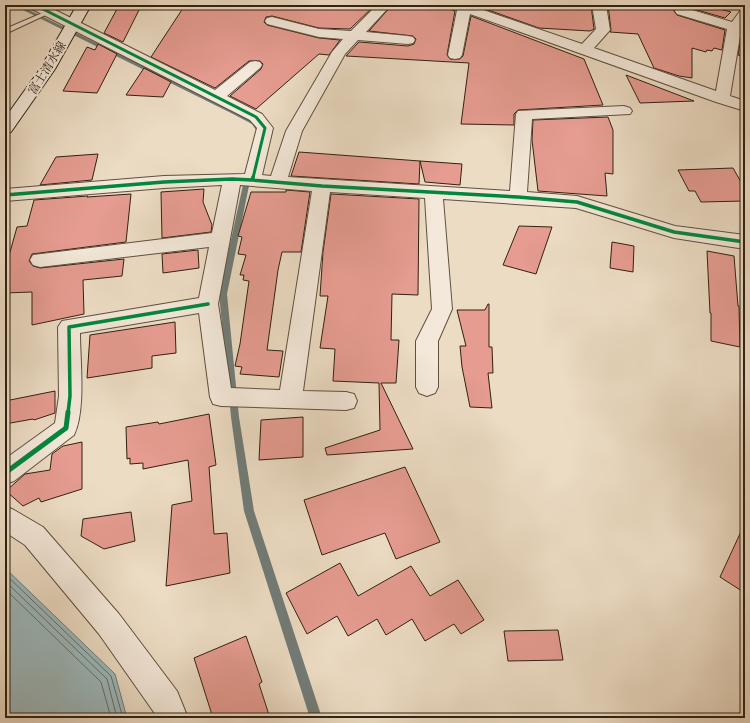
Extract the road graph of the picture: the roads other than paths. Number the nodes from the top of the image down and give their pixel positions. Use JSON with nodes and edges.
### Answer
{"nodes":[{"id":1,"x":35,"y":5,"type":"edge"},
{"id":2,"x":84,"y":5,"type":"edge"},
{"id":3,"x":384,"y":5,"type":"edge"},
{"id":4,"x":502,"y":5,"type":"edge"},
{"id":5,"x":599,"y":5,"type":"edge"},
{"id":6,"x":682,"y":5,"type":"edge"},
{"id":7,"x":460,"y":6,"type":"edge"},
{"id":8,"x":49,"y":12,"type":"junction"},
{"id":9,"x":745,"y":14,"type":"edge"},
{"id":10,"x":488,"y":17,"type":"junction"},
{"id":11,"x":272,"y":21,"type":"dead end"},
{"id":12,"x":74,"y":25,"type":"junction"},
{"id":13,"x":736,"y":27,"type":"junction"},
{"id":14,"x":5,"y":32,"type":"edge"},
{"id":15,"x":354,"y":36,"type":"junction"},
{"id":16,"x":408,"y":40,"type":"dead end"},
{"id":17,"x":584,"y":50,"type":"junction"},
{"id":18,"x":456,"y":55,"type":"dead end"},
{"id":19,"x":255,"y":65,"type":"dead end"},
{"id":20,"x":216,"y":96,"type":"junction"},
{"id":21,"x":722,"y":99,"type":"junction"},
{"id":22,"x":745,"y":106,"type":"edge"},
{"id":23,"x":624,"y":111,"type":"dead end"},
{"id":24,"x":5,"y":129,"type":"edge"},
{"id":25,"x":242,"y":179,"type":"junction"},
{"id":26,"x":278,"y":182,"type":"junction"},
{"id":27,"x":322,"y":186,"type":"junction"},
{"id":28,"x":434,"y":192,"type":"junction"},
{"id":29,"x":5,"y":196,"type":"edge"},
{"id":30,"x":518,"y":197,"type":"junction"},
{"id":31,"x":219,"y":239,"type":"junction"},
{"id":32,"x":745,"y":242,"type":"edge"},
{"id":33,"x":40,"y":260,"type":"dead end"},
{"id":34,"x":208,"y":304,"type":"junction"},
{"id":35,"x":427,"y":387,"type":"dead end"},
{"id":36,"x":290,"y":400,"type":"junction"},
{"id":37,"x":346,"y":401,"type":"dead end"},
{"id":38,"x":5,"y":473,"type":"edge"},
{"id":39,"x":5,"y":518,"type":"edge"},
{"id":40,"x":173,"y":718,"type":"edge"}],
"edges":[{"from":1,"to":8,"type":"street"},
{"from":2,"to":12,"type":"street","name":"富士清水線"},
{"from":3,"to":15,"type":"street"},
{"from":4,"to":10,"type":"street"},
{"from":5,"to":17,"type":"street"},
{"from":6,"to":13,"type":"street"},
{"from":7,"to":10,"type":"street"},
{"from":7,"to":18,"type":"street"},
{"from":8,"to":12,"type":"street"},
{"from":8,"to":14,"type":"lane"},
{"from":9,"to":13,"type":"street"},
{"from":10,"to":17,"type":"street"},
{"from":11,"to":15,"type":"street"},
{"from":12,"to":20,"type":"street"},
{"from":12,"to":24,"type":"street","name":"富士清水線"},
{"from":13,"to":21,"type":"street"},
{"from":15,"to":16,"type":"street"},
{"from":15,"to":26,"type":"street"},
{"from":17,"to":21,"type":"street"},
{"from":19,"to":20,"type":"street"},
{"from":20,"to":25,"type":"street"},
{"from":21,"to":22,"type":"street"},
{"from":23,"to":30,"type":"street"},
{"from":25,"to":26,"type":"street"},
{"from":25,"to":29,"type":"street"},
{"from":25,"to":31,"type":"street"},
{"from":26,"to":27,"type":"street"},
{"from":27,"to":28,"type":"street"},
{"from":27,"to":36,"type":"street"},
{"from":28,"to":30,"type":"street"},
{"from":28,"to":35,"type":"street"},
{"from":30,"to":32,"type":"street"},
{"from":31,"to":33,"type":"street"},
{"from":31,"to":34,"type":"street"},
{"from":34,"to":36,"type":"street"},
{"from":34,"to":38,"type":"street"},
{"from":36,"to":37,"type":"street"},
{"from":39,"to":40,"type":"street"}]}
